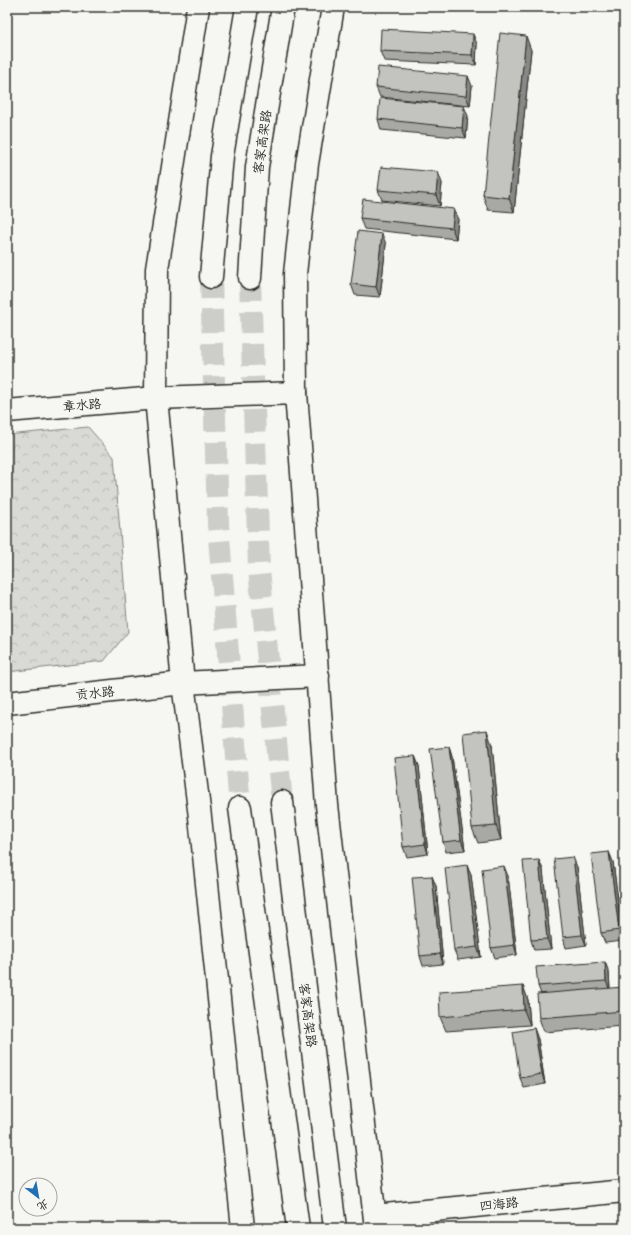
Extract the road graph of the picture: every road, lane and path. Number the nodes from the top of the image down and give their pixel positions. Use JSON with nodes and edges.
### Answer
{"nodes":[{"id":1,"x":198,"y":7,"type":"edge"},
{"id":2,"x":247,"y":7,"type":"edge"},
{"id":3,"x":283,"y":7,"type":"edge"},
{"id":4,"x":334,"y":7,"type":"edge"},
{"id":5,"x":211,"y":277,"type":"tunnel mouth"},
{"id":6,"x":250,"y":278,"type":"tunnel mouth"},
{"id":7,"x":296,"y":393,"type":"junction"},
{"id":8,"x":156,"y":398,"type":"junction"},
{"id":9,"x":7,"y":411,"type":"edge"},
{"id":10,"x":318,"y":676,"type":"junction"},
{"id":11,"x":183,"y":683,"type":"junction"},
{"id":12,"x":7,"y":703,"type":"edge"},
{"id":13,"x":282,"y":802,"type":"tunnel mouth"},
{"id":14,"x":240,"y":808,"type":"tunnel mouth"},
{"id":15,"x":624,"y":1191,"type":"edge"},
{"id":16,"x":376,"y":1222,"type":"edge"},
{"id":17,"x":243,"y":1228,"type":"edge"},
{"id":18,"x":298,"y":1228,"type":"edge"},
{"id":19,"x":335,"y":1228,"type":"edge"}],
"edges":[{"from":1,"to":8,"type":"main road"},
{"from":2,"to":5,"type":"main road"},
{"from":3,"to":6,"type":"main road","name":"客家高架路"},
{"from":4,"to":7,"type":"main road"},
{"from":7,"to":8,"type":"main road","name":"章水路"},
{"from":7,"to":10,"type":"main road"},
{"from":8,"to":9,"type":"main road","name":"章水路"},
{"from":8,"to":11,"type":"main road"},
{"from":10,"to":11,"type":"main road","name":"贡水路"},
{"from":10,"to":16,"type":"main road"},
{"from":11,"to":12,"type":"main road","name":"贡水路"},
{"from":11,"to":17,"type":"main road"},
{"from":13,"to":19,"type":"main road","name":"客家高架路"},
{"from":14,"to":18,"type":"main road"},
{"from":15,"to":16,"type":"main road","name":"四海路"}]}
